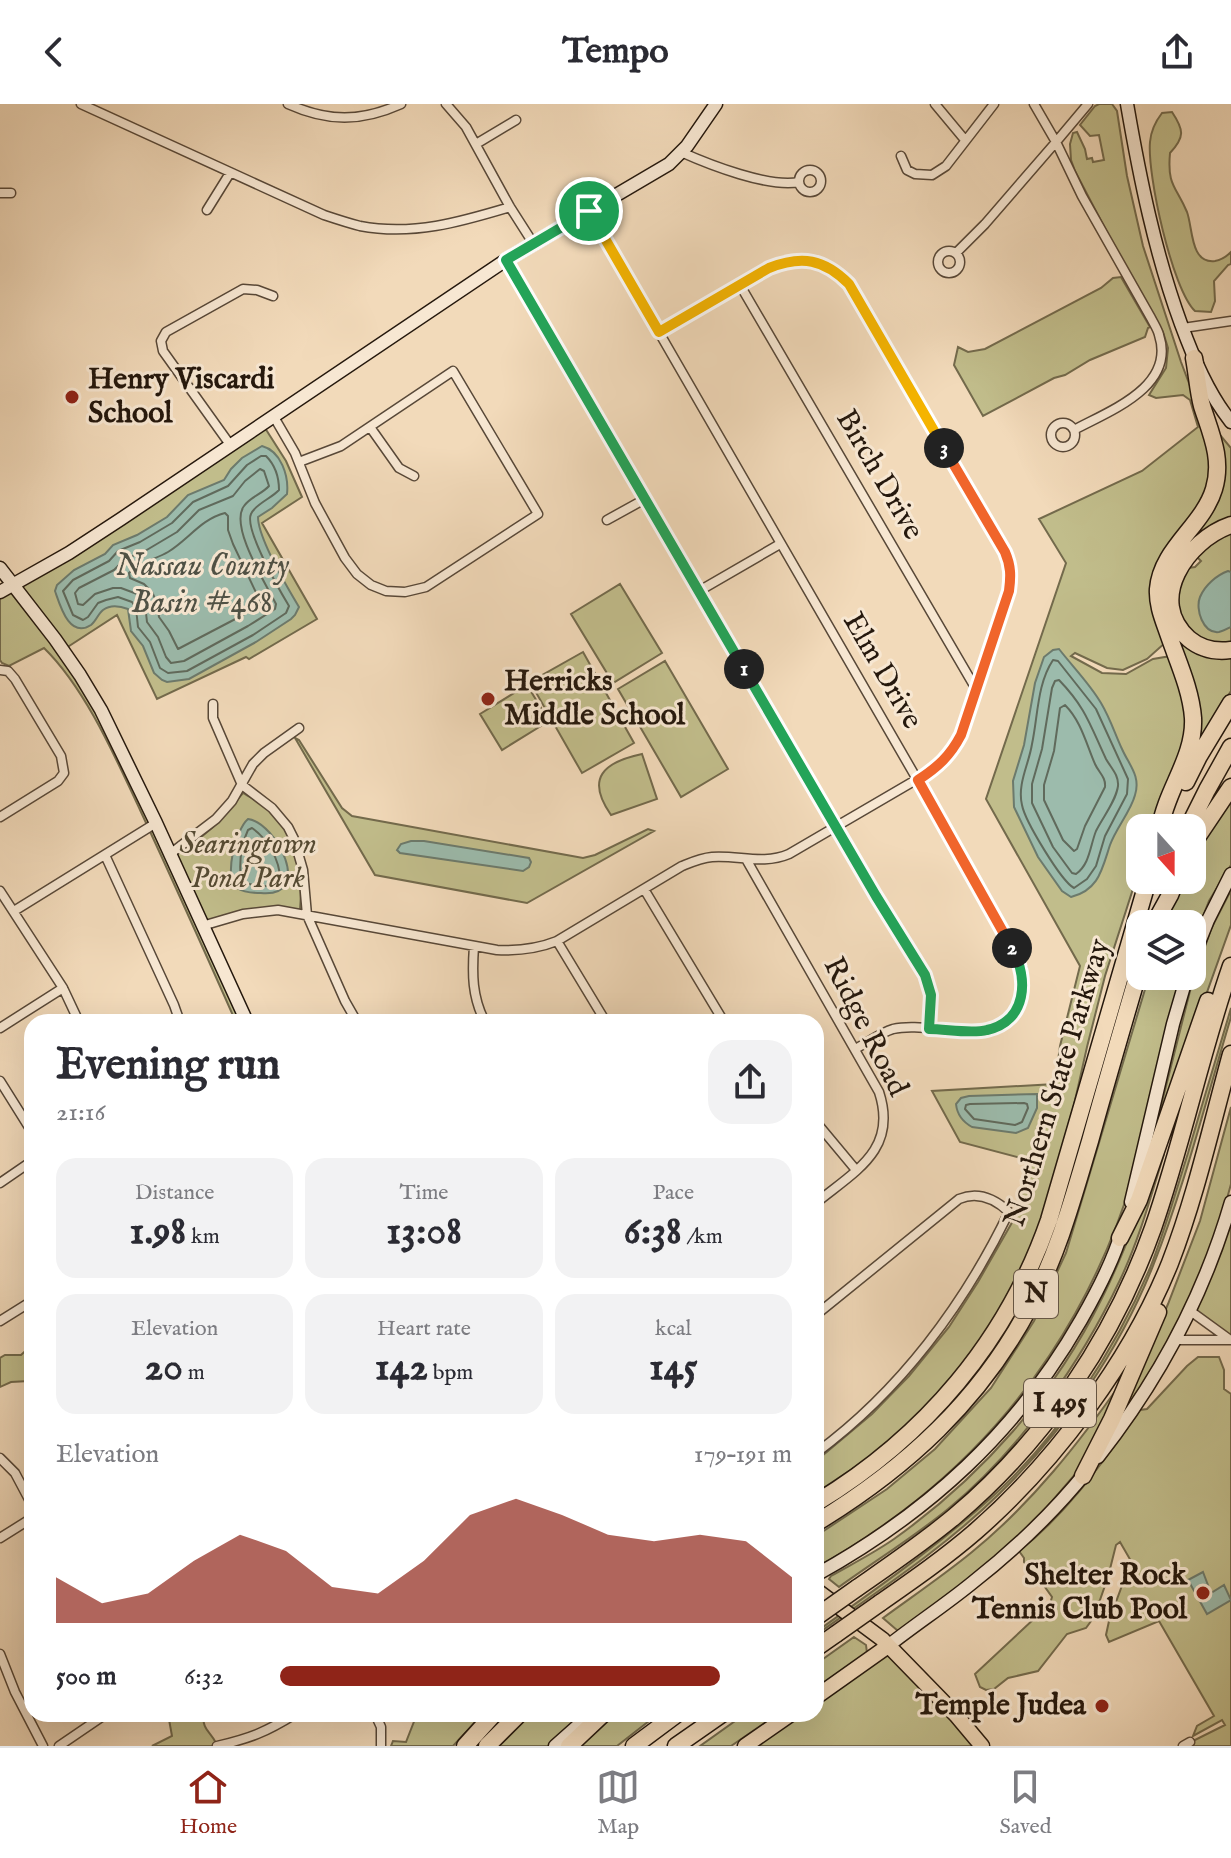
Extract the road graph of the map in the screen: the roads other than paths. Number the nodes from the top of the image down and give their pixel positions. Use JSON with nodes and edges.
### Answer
{"nodes":[{"id":1,"x":81,"y":104,"type":"edge"},
{"id":2,"x":105,"y":104,"type":"edge"},
{"id":3,"x":288,"y":104,"type":"edge"},
{"id":4,"x":401,"y":104,"type":"edge"},
{"id":5,"x":446,"y":104,"type":"edge"},
{"id":6,"x":716,"y":104,"type":"edge"},
{"id":7,"x":935,"y":104,"type":"edge"},
{"id":8,"x":994,"y":104,"type":"edge"},
{"id":9,"x":1034,"y":104,"type":"edge"},
{"id":10,"x":1088,"y":104,"type":"edge"},
{"id":11,"x":1127,"y":104,"type":"edge"},
{"id":12,"x":101,"y":113,"type":"junction"},
{"id":13,"x":516,"y":120,"type":"dead end"},
{"id":14,"x":965,"y":140,"type":"junction"},
{"id":15,"x":1056,"y":142,"type":"junction"},
{"id":16,"x":476,"y":144,"type":"junction"},
{"id":17,"x":681,"y":152,"type":"junction"},
{"id":18,"x":901,"y":156,"type":"dead end"},
{"id":19,"x":230,"y":173,"type":"junction"},
{"id":20,"x":799,"y":182,"type":"dead end"},
{"id":21,"x":0,"y":193,"type":"edge"},
{"id":22,"x":11,"y":193,"type":"dead end"},
{"id":23,"x":510,"y":207,"type":"junction"},
{"id":24,"x":207,"y":210,"type":"dead end"},
{"id":25,"x":589,"y":211,"type":"junction"},
{"id":26,"x":533,"y":243,"type":"junction"},
{"id":27,"x":956,"y":253,"type":"dead end"},
{"id":28,"x":506,"y":260,"type":"junction"},
{"id":29,"x":740,"y":285,"type":"junction"},
{"id":30,"x":273,"y":296,"type":"dead end"},
{"id":31,"x":1231,"y":321,"type":"edge"},
{"id":32,"x":1183,"y":328,"type":"junction"},
{"id":33,"x":659,"y":332,"type":"junction"},
{"id":34,"x":1194,"y":358,"type":"junction"},
{"id":35,"x":274,"y":417,"type":"junction"},
{"id":36,"x":1231,"y":422,"type":"edge"},
{"id":37,"x":370,"y":427,"type":"junction"},
{"id":38,"x":1074,"y":430,"type":"dead end"},
{"id":39,"x":231,"y":446,"type":"junction"},
{"id":40,"x":299,"y":462,"type":"junction"},
{"id":41,"x":414,"y":476,"type":"dead end"},
{"id":42,"x":645,"y":499,"type":"junction"},
{"id":43,"x":607,"y":520,"type":"dead end"},
{"id":44,"x":1231,"y":525,"type":"edge"},
{"id":45,"x":780,"y":544,"type":"junction"},
{"id":46,"x":0,"y":568,"type":"edge"},
{"id":47,"x":13,"y":585,"type":"junction"},
{"id":48,"x":699,"y":591,"type":"junction"},
{"id":49,"x":0,"y":592,"type":"edge"},
{"id":50,"x":1231,"y":650,"type":"edge"},
{"id":51,"x":0,"y":670,"type":"edge"},
{"id":52,"x":976,"y":689,"type":"junction"},
{"id":53,"x":1231,"y":703,"type":"edge"},
{"id":54,"x":213,"y":704,"type":"dead end"},
{"id":55,"x":299,"y":728,"type":"dead end"},
{"id":56,"x":1231,"y":747,"type":"edge"},
{"id":57,"x":918,"y":780,"type":"junction"},
{"id":58,"x":242,"y":785,"type":"junction"},
{"id":59,"x":1231,"y":787,"type":"edge"},
{"id":60,"x":1163,"y":814,"type":"edge"},
{"id":61,"x":1172,"y":814,"type":"edge"},
{"id":62,"x":1195,"y":814,"type":"edge"},
{"id":63,"x":0,"y":817,"type":"edge"},
{"id":64,"x":156,"y":823,"type":"junction"},
{"id":65,"x":1206,"y":824,"type":"edge"},
{"id":66,"x":836,"y":827,"type":"junction"},
{"id":67,"x":170,"y":854,"type":"junction"},
{"id":68,"x":105,"y":855,"type":"junction"},
{"id":69,"x":746,"y":859,"type":"junction"},
{"id":70,"x":1231,"y":874,"type":"edge"},
{"id":71,"x":644,"y":889,"type":"junction"},
{"id":72,"x":0,"y":891,"type":"edge"},
{"id":73,"x":1144,"y":894,"type":"edge"},
{"id":74,"x":14,"y":911,"type":"junction"},
{"id":75,"x":307,"y":915,"type":"junction"},
{"id":76,"x":1206,"y":925,"type":"edge"},
{"id":77,"x":202,"y":926,"type":"junction"},
{"id":78,"x":557,"y":941,"type":"junction"},
{"id":79,"x":474,"y":946,"type":"junction"},
{"id":80,"x":1231,"y":953,"type":"edge"},
{"id":81,"x":1231,"y":966,"type":"edge"},
{"id":82,"x":63,"y":988,"type":"junction"},
{"id":83,"x":1133,"y":990,"type":"edge"},
{"id":84,"x":1183,"y":990,"type":"edge"},
{"id":85,"x":75,"y":1014,"type":"edge"},
{"id":86,"x":177,"y":1014,"type":"edge"},
{"id":87,"x":243,"y":1014,"type":"edge"},
{"id":88,"x":352,"y":1014,"type":"edge"},
{"id":89,"x":482,"y":1014,"type":"edge"},
{"id":90,"x":601,"y":1014,"type":"edge"},
{"id":91,"x":719,"y":1014,"type":"edge"},
{"id":92,"x":0,"y":1028,"type":"edge"},
{"id":93,"x":929,"y":1029,"type":"junction"},
{"id":94,"x":855,"y":1049,"type":"junction"},
{"id":95,"x":1231,"y":1054,"type":"edge"},
{"id":96,"x":1,"y":1084,"type":"edge"},
{"id":97,"x":24,"y":1120,"type":"edge"},
{"id":98,"x":824,"y":1132,"type":"edge"},
{"id":99,"x":24,"y":1166,"type":"edge"},
{"id":100,"x":856,"y":1170,"type":"junction"},
{"id":101,"x":0,"y":1183,"type":"edge"},
{"id":102,"x":824,"y":1196,"type":"edge"},
{"id":103,"x":1231,"y":1202,"type":"edge"},
{"id":104,"x":1120,"y":1238,"type":"junction"},
{"id":105,"x":1169,"y":1264,"type":"junction"},
{"id":106,"x":24,"y":1306,"type":"edge"},
{"id":107,"x":824,"y":1309,"type":"edge"},
{"id":108,"x":1189,"y":1310,"type":"junction"},
{"id":109,"x":1,"y":1319,"type":"edge"},
{"id":110,"x":1175,"y":1340,"type":"junction"},
{"id":111,"x":1230,"y":1340,"type":"edge"},
{"id":112,"x":824,"y":1446,"type":"edge"},
{"id":113,"x":0,"y":1458,"type":"edge"},
{"id":114,"x":1083,"y":1476,"type":"junction"},
{"id":115,"x":24,"y":1490,"type":"edge"},
{"id":116,"x":824,"y":1498,"type":"edge"},
{"id":117,"x":824,"y":1518,"type":"edge"},
{"id":118,"x":24,"y":1523,"type":"edge"},
{"id":119,"x":0,"y":1538,"type":"edge"},
{"id":120,"x":824,"y":1570,"type":"edge"},
{"id":121,"x":824,"y":1596,"type":"edge"},
{"id":122,"x":824,"y":1611,"type":"edge"},
{"id":123,"x":824,"y":1642,"type":"edge"},
{"id":124,"x":888,"y":1646,"type":"junction"},
{"id":125,"x":0,"y":1654,"type":"edge"},
{"id":126,"x":824,"y":1691,"type":"edge"},
{"id":127,"x":24,"y":1709,"type":"edge"},
{"id":128,"x":31,"y":1722,"type":"edge"},
{"id":129,"x":94,"y":1722,"type":"edge"},
{"id":130,"x":282,"y":1722,"type":"edge"},
{"id":131,"x":379,"y":1722,"type":"edge"},
{"id":132,"x":487,"y":1722,"type":"edge"},
{"id":133,"x":511,"y":1722,"type":"edge"},
{"id":134,"x":582,"y":1722,"type":"edge"},
{"id":135,"x":594,"y":1722,"type":"edge"},
{"id":136,"x":666,"y":1722,"type":"edge"},
{"id":137,"x":710,"y":1722,"type":"edge"},
{"id":138,"x":780,"y":1722,"type":"edge"},
{"id":139,"x":43,"y":1746,"type":"edge"},
{"id":140,"x":59,"y":1746,"type":"edge"},
{"id":141,"x":217,"y":1746,"type":"edge"},
{"id":142,"x":381,"y":1746,"type":"edge"},
{"id":143,"x":465,"y":1746,"type":"edge"},
{"id":144,"x":487,"y":1746,"type":"edge"},
{"id":145,"x":555,"y":1746,"type":"edge"},
{"id":146,"x":569,"y":1746,"type":"edge"},
{"id":147,"x":634,"y":1746,"type":"edge"},
{"id":148,"x":676,"y":1746,"type":"edge"},
{"id":149,"x":745,"y":1746,"type":"edge"},
{"id":150,"x":982,"y":1746,"type":"edge"}],
"edges":[{"from":1,"to":12,"type":"street"},
{"from":2,"to":12,"type":"street"},
{"from":3,"to":4,"type":"street"},
{"from":5,"to":16,"type":"street"},
{"from":6,"to":17,"type":"main road"},
{"from":7,"to":14,"type":"street"},
{"from":8,"to":14,"type":"street"},
{"from":9,"to":15,"type":"street"},
{"from":10,"to":15,"type":"street"},
{"from":11,"to":32,"type":"main road"},
{"from":12,"to":19,"type":"street"},
{"from":13,"to":16,"type":"street"},
{"from":14,"to":18,"type":"street"},
{"from":15,"to":27,"type":"street"},
{"from":15,"to":38,"type":"street"},
{"from":16,"to":23,"type":"street"},
{"from":17,"to":20,"type":"street"},
{"from":17,"to":25,"type":"main road"},
{"from":19,"to":23,"type":"street"},
{"from":19,"to":24,"type":"street"},
{"from":21,"to":22,"type":"street"},
{"from":23,"to":26,"type":"street"},
{"from":25,"to":26,"type":"main road"},
{"from":25,"to":33,"type":"street","name":"Elm Drive"},
{"from":26,"to":28,"type":"main road"},
{"from":28,"to":35,"type":"main road"},
{"from":28,"to":42,"type":"street"},
{"from":29,"to":33,"type":"street"},
{"from":29,"to":52,"type":"street","name":"Birch Drive"},
{"from":29,"to":52,"type":"street"},
{"from":30,"to":39,"type":"street"},
{"from":31,"to":32,"type":"street"},
{"from":32,"to":34,"type":"main road"},
{"from":33,"to":45,"type":"street","name":"Elm Drive"},
{"from":34,"to":36,"type":"main road"},
{"from":34,"to":60,"type":"highway"},
{"from":35,"to":39,"type":"main road"},
{"from":35,"to":40,"type":"street"},
{"from":37,"to":40,"type":"street"},
{"from":37,"to":40,"type":"street"},
{"from":37,"to":41,"type":"street"},
{"from":39,"to":47,"type":"main road"},
{"from":42,"to":43,"type":"street"},
{"from":42,"to":48,"type":"street"},
{"from":44,"to":50,"type":"highway"},
{"from":45,"to":48,"type":"street"},
{"from":45,"to":57,"type":"street","name":"Elm Drive"},
{"from":46,"to":47,"type":"main road"},
{"from":47,"to":49,"type":"main road"},
{"from":47,"to":64,"type":"main road"},
{"from":48,"to":66,"type":"street"},
{"from":51,"to":63,"type":"street"},
{"from":52,"to":57,"type":"street"},
{"from":53,"to":61,"type":"highway"},
{"from":54,"to":58,"type":"street"},
{"from":55,"to":58,"type":"street"},
{"from":56,"to":62,"type":"highway"},
{"from":57,"to":66,"type":"street"},
{"from":57,"to":93,"type":"street","name":"Elm Drive"},
{"from":58,"to":67,"type":"street"},
{"from":58,"to":75,"type":"street"},
{"from":59,"to":65,"type":"highway"},
{"from":64,"to":67,"type":"main road"},
{"from":64,"to":68,"type":"street"},
{"from":66,"to":69,"type":"street"},
{"from":66,"to":93,"type":"street"},
{"from":67,"to":77,"type":"main road"},
{"from":68,"to":74,"type":"street"},
{"from":68,"to":86,"type":"street"},
{"from":69,"to":71,"type":"street"},
{"from":69,"to":94,"type":"street","name":"Ridge Road"},
{"from":70,"to":76,"type":"main road"},
{"from":71,"to":78,"type":"street"},
{"from":71,"to":91,"type":"street"},
{"from":72,"to":74,"type":"street"},
{"from":73,"to":116,"type":"highway","name":"Northern State Parkway","number":"N"},
{"from":74,"to":82,"type":"street"},
{"from":75,"to":77,"type":"street"},
{"from":75,"to":79,"type":"street"},
{"from":75,"to":88,"type":"street"},
{"from":77,"to":87,"type":"main road"},
{"from":78,"to":79,"type":"street"},
{"from":78,"to":90,"type":"street"},
{"from":79,"to":89,"type":"street"},
{"from":80,"to":104,"type":"highway"},
{"from":81,"to":122,"type":"highway","number":"I 495","bridge":true},
{"from":82,"to":85,"type":"street"},
{"from":82,"to":92,"type":"street"},
{"from":83,"to":117,"type":"highway","name":"Northern State Parkway","number":"N"},
{"from":84,"to":104,"type":"main road"},
{"from":93,"to":94,"type":"street","name":"Elm Drive"},
{"from":94,"to":100,"type":"street","name":"Ridge Road"},
{"from":95,"to":105,"type":"highway","number":"I 495"},
{"from":96,"to":97,"type":"street"},
{"from":98,"to":100,"type":"street"},
{"from":99,"to":101,"type":"street"},
{"from":100,"to":102,"type":"street","name":"Ridge Road"},
{"from":103,"to":108,"type":"main road"},
{"from":104,"to":120,"type":"main road"},
{"from":105,"to":114,"type":"highway"},
{"from":105,"to":123,"type":"highway","number":"I 495","bridge":true},
{"from":106,"to":109,"type":"street"},
{"from":107,"to":112,"type":"street"},
{"from":108,"to":110,"type":"main road"},
{"from":108,"to":111,"type":"street"},
{"from":110,"to":111,"type":"street"},
{"from":110,"to":114,"type":"main road"},
{"from":113,"to":115,"type":"street"},
{"from":114,"to":124,"type":"main road"},
{"from":118,"to":119,"type":"street"},
{"from":121,"to":124,"type":"main road"},
{"from":124,"to":126,"type":"main road"},
{"from":124,"to":150,"type":"main road"},
{"from":125,"to":127,"type":"street"},
{"from":128,"to":139,"type":"street"},
{"from":129,"to":140,"type":"street"},
{"from":130,"to":141,"type":"street"},
{"from":131,"to":142,"type":"street"},
{"from":132,"to":143,"type":"highway"},
{"from":133,"to":144,"type":"highway"},
{"from":134,"to":145,"type":"main road"},
{"from":135,"to":146,"type":"highway"},
{"from":136,"to":147,"type":"highway"},
{"from":137,"to":148,"type":"highway"},
{"from":138,"to":149,"type":"main road"}]}
